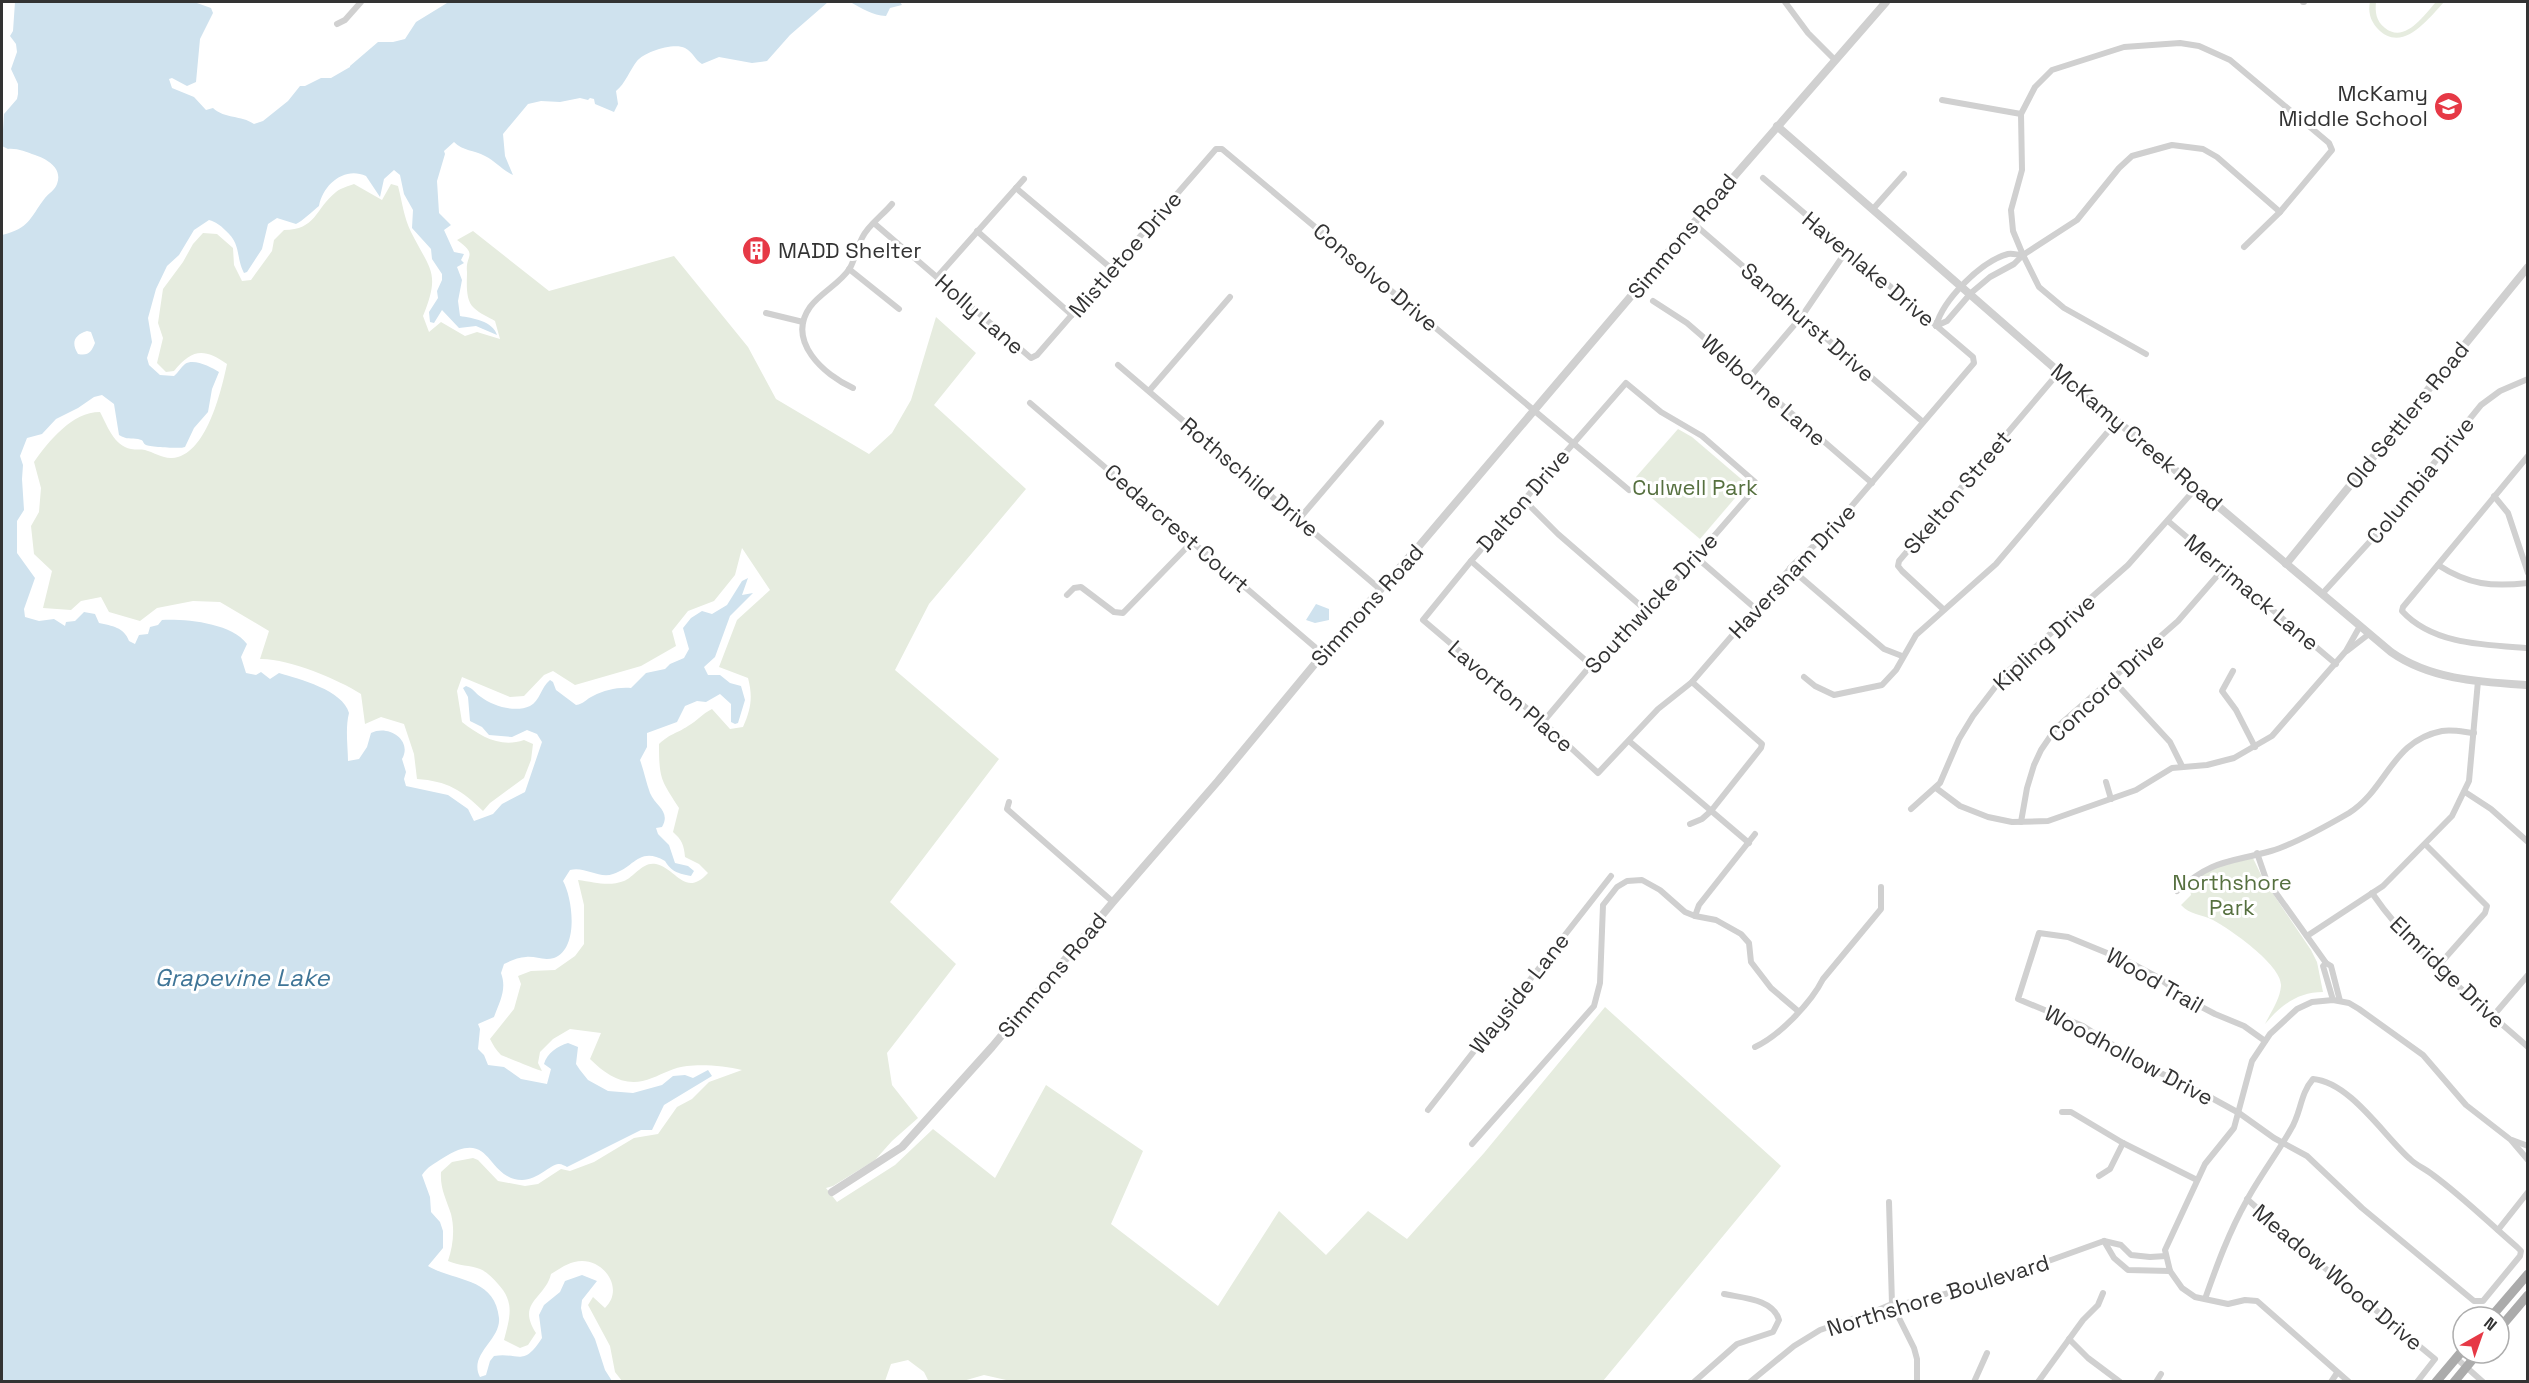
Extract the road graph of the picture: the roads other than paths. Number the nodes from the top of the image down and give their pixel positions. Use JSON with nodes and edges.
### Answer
{"nodes":[{"id":1,"x":361,"y":2,"type":"edge"},
{"id":2,"x":1785,"y":2,"type":"edge"},
{"id":3,"x":1886,"y":2,"type":"edge"},
{"id":4,"x":337,"y":24,"type":"dead end"},
{"id":5,"x":1835,"y":60,"type":"junction"},
{"id":6,"x":1942,"y":100,"type":"dead end"},
{"id":7,"x":2021,"y":114,"type":"junction"},
{"id":8,"x":1777,"y":126,"type":"junction"},
{"id":9,"x":1216,"y":149,"type":"joint"},
{"id":10,"x":1904,"y":174,"type":"dead end"},
{"id":11,"x":1763,"y":178,"type":"dead end"},
{"id":12,"x":1024,"y":179,"type":"dead end"},
{"id":13,"x":1016,"y":188,"type":"junction"},
{"id":14,"x":892,"y":204,"type":"dead end"},
{"id":15,"x":1873,"y":209,"type":"junction"},
{"id":16,"x":2280,"y":212,"type":"junction"},
{"id":17,"x":1693,"y":223,"type":"junction"},
{"id":18,"x":875,"y":224,"type":"junction"},
{"id":19,"x":978,"y":231,"type":"junction"},
{"id":20,"x":2244,"y":247,"type":"dead end"},
{"id":21,"x":1847,"y":250,"type":"junction"},
{"id":22,"x":2023,"y":255,"type":"junction"},
{"id":23,"x":2528,"y":267,"type":"edge"},
{"id":24,"x":849,"y":269,"type":"junction"},
{"id":25,"x":1112,"y":269,"type":"junction"},
{"id":26,"x":936,"y":277,"type":"junction"},
{"id":27,"x":1963,"y":286,"type":"junction"},
{"id":28,"x":1971,"y":293,"type":"junction"},
{"id":29,"x":1230,"y":297,"type":"dead end"},
{"id":30,"x":1653,"y":301,"type":"dead end"},
{"id":31,"x":899,"y":309,"type":"dead end"},
{"id":32,"x":766,"y":313,"type":"dead end"},
{"id":33,"x":1072,"y":315,"type":"junction"},
{"id":34,"x":1802,"y":316,"type":"junction"},
{"id":35,"x":803,"y":322,"type":"junction"},
{"id":36,"x":1936,"y":326,"type":"junction"},
{"id":37,"x":2146,"y":354,"type":"dead end"},
{"id":38,"x":1031,"y":358,"type":"joint"},
{"id":39,"x":1975,"y":360,"type":"joint"},
{"id":40,"x":1118,"y":365,"type":"dead end"},
{"id":41,"x":2059,"y":372,"type":"junction"},
{"id":42,"x":1750,"y":377,"type":"junction"},
{"id":43,"x":2528,"y":379,"type":"edge"},
{"id":44,"x":854,"y":388,"type":"dead end"},
{"id":45,"x":1149,"y":391,"type":"junction"},
{"id":46,"x":1030,"y":403,"type":"dead end"},
{"id":47,"x":1533,"y":411,"type":"junction"},
{"id":48,"x":2117,"y":421,"type":"junction"},
{"id":49,"x":1923,"y":422,"type":"junction"},
{"id":50,"x":1381,"y":423,"type":"dead end"},
{"id":51,"x":1572,"y":443,"type":"junction"},
{"id":52,"x":2528,"y":456,"type":"edge"},
{"id":53,"x":1755,"y":482,"type":"joint"},
{"id":54,"x":1872,"y":483,"type":"junction"},
{"id":55,"x":2196,"y":488,"type":"junction"},
{"id":56,"x":1629,"y":490,"type":"dead end"},
{"id":57,"x":2494,"y":496,"type":"junction"},
{"id":58,"x":1524,"y":500,"type":"junction"},
{"id":59,"x":1299,"y":519,"type":"junction"},
{"id":60,"x":2168,"y":521,"type":"junction"},
{"id":61,"x":1192,"y":542,"type":"junction"},
{"id":62,"x":1696,"y":557,"type":"junction"},
{"id":63,"x":1471,"y":561,"type":"junction"},
{"id":64,"x":2286,"y":564,"type":"junction"},
{"id":65,"x":2438,"y":565,"type":"junction"},
{"id":66,"x":1790,"y":568,"type":"junction"},
{"id":67,"x":2224,"y":568,"type":"junction"},
{"id":68,"x":2528,"y":573,"type":"edge"},
{"id":69,"x":2528,"y":583,"type":"edge"},
{"id":70,"x":1381,"y":590,"type":"junction"},
{"id":71,"x":2322,"y":594,"type":"junction"},
{"id":72,"x":1067,"y":595,"type":"dead end"},
{"id":73,"x":1756,"y":609,"type":"junction"},
{"id":74,"x":1943,"y":609,"type":"junction"},
{"id":75,"x":1648,"y":612,"type":"junction"},
{"id":76,"x":1423,"y":620,"type":"joint"},
{"id":77,"x":2360,"y":626,"type":"junction"},
{"id":78,"x":2369,"y":634,"type":"junction"},
{"id":79,"x":2528,"y":648,"type":"edge"},
{"id":80,"x":2346,"y":651,"type":"junction"},
{"id":81,"x":1323,"y":654,"type":"junction"},
{"id":82,"x":1902,"y":656,"type":"junction"},
{"id":83,"x":1592,"y":664,"type":"junction"},
{"id":84,"x":2336,"y":664,"type":"junction"},
{"id":85,"x":2233,"y":671,"type":"dead end"},
{"id":86,"x":1804,"y":677,"type":"dead end"},
{"id":87,"x":2111,"y":678,"type":"junction"},
{"id":88,"x":2478,"y":681,"type":"junction"},
{"id":89,"x":1692,"y":682,"type":"junction"},
{"id":90,"x":2528,"y":685,"type":"edge"},
{"id":91,"x":1543,"y":722,"type":"junction"},
{"id":92,"x":2474,"y":733,"type":"junction"},
{"id":93,"x":1629,"y":741,"type":"junction"},
{"id":94,"x":2255,"y":747,"type":"junction"},
{"id":95,"x":2182,"y":766,"type":"junction"},
{"id":96,"x":1598,"y":773,"type":"joint"},
{"id":97,"x":2106,"y":782,"type":"dead end"},
{"id":98,"x":1936,"y":788,"type":"junction"},
{"id":99,"x":2465,"y":792,"type":"junction"},
{"id":100,"x":2111,"y":799,"type":"junction"},
{"id":101,"x":1009,"y":802,"type":"dead end"},
{"id":102,"x":1911,"y":809,"type":"dead end"},
{"id":103,"x":1711,"y":811,"type":"junction"},
{"id":104,"x":2021,"y":822,"type":"junction"},
{"id":105,"x":1690,"y":824,"type":"dead end"},
{"id":106,"x":1755,"y":834,"type":"dead end"},
{"id":107,"x":2528,"y":842,"type":"edge"},
{"id":108,"x":1749,"y":843,"type":"junction"},
{"id":109,"x":2426,"y":844,"type":"junction"},
{"id":110,"x":2257,"y":853,"type":"junction"},
{"id":111,"x":1611,"y":876,"type":"dead end"},
{"id":112,"x":1881,"y":888,"type":"dead end"},
{"id":113,"x":2177,"y":891,"type":"dead end"},
{"id":114,"x":2372,"y":894,"type":"junction"},
{"id":115,"x":1113,"y":902,"type":"junction"},
{"id":116,"x":1695,"y":916,"type":"junction"},
{"id":117,"x":2039,"y":933,"type":"joint"},
{"id":118,"x":2307,"y":936,"type":"junction"},
{"id":119,"x":2438,"y":966,"type":"junction"},
{"id":120,"x":2528,"y":975,"type":"edge"},
{"id":121,"x":2336,"y":1001,"type":"junction"},
{"id":122,"x":1798,"y":1011,"type":"junction"},
{"id":123,"x":2493,"y":1016,"type":"junction"},
{"id":124,"x":2265,"y":1041,"type":"junction"},
{"id":125,"x":1755,"y":1047,"type":"dead end"},
{"id":126,"x":2528,"y":1047,"type":"edge"},
{"id":127,"x":1428,"y":1110,"type":"dead end"},
{"id":128,"x":2062,"y":1112,"type":"dead end"},
{"id":129,"x":2239,"y":1113,"type":"junction"},
{"id":130,"x":2511,"y":1140,"type":"junction"},
{"id":131,"x":2123,"y":1143,"type":"junction"},
{"id":132,"x":2282,"y":1143,"type":"junction"},
{"id":133,"x":1472,"y":1144,"type":"dead end"},
{"id":134,"x":2528,"y":1146,"type":"edge"},
{"id":135,"x":2528,"y":1160,"type":"edge"},
{"id":136,"x":2099,"y":1176,"type":"dead end"},
{"id":137,"x":2197,"y":1180,"type":"junction"},
{"id":138,"x":832,"y":1192,"type":"dead end"},
{"id":139,"x":2528,"y":1192,"type":"edge"},
{"id":140,"x":2247,"y":1199,"type":"junction"},
{"id":141,"x":1889,"y":1202,"type":"dead end"},
{"id":142,"x":2498,"y":1230,"type":"junction"},
{"id":143,"x":2104,"y":1241,"type":"junction"},
{"id":144,"x":2139,"y":1256,"type":"junction"},
{"id":145,"x":2166,"y":1256,"type":"junction"},
{"id":146,"x":2134,"y":1271,"type":"junction"},
{"id":147,"x":2170,"y":1271,"type":"junction"},
{"id":148,"x":2528,"y":1274,"type":"edge"},
{"id":149,"x":2103,"y":1293,"type":"dead end"},
{"id":150,"x":1724,"y":1294,"type":"dead end"},
{"id":151,"x":2528,"y":1295,"type":"edge"},
{"id":152,"x":2205,"y":1299,"type":"junction"},
{"id":153,"x":1892,"y":1304,"type":"junction"},
{"id":154,"x":2501,"y":1305,"type":"edge"},
{"id":155,"x":2511,"y":1315,"type":"edge"},
{"id":156,"x":2069,"y":1339,"type":"junction"},
{"id":157,"x":1987,"y":1353,"type":"dead end"},
{"id":158,"x":2451,"y":1364,"type":"edge"},
{"id":159,"x":2465,"y":1365,"type":"edge"},
{"id":160,"x":2467,"y":1367,"type":"junction"},
{"id":161,"x":2337,"y":1372,"type":"junction"},
{"id":162,"x":2161,"y":1374,"type":"dead end"},
{"id":163,"x":1694,"y":1382,"type":"edge"},
{"id":164,"x":1750,"y":1382,"type":"edge"},
{"id":165,"x":1917,"y":1382,"type":"edge"},
{"id":166,"x":1974,"y":1382,"type":"edge"},
{"id":167,"x":2038,"y":1382,"type":"edge"},
{"id":168,"x":2120,"y":1382,"type":"edge"},
{"id":169,"x":2156,"y":1382,"type":"edge"},
{"id":170,"x":2331,"y":1382,"type":"edge"},
{"id":171,"x":2349,"y":1382,"type":"edge"},
{"id":172,"x":2417,"y":1382,"type":"edge"},
{"id":173,"x":2436,"y":1382,"type":"edge"},
{"id":174,"x":2454,"y":1382,"type":"edge"},
{"id":175,"x":2483,"y":1382,"type":"edge"}],
"edges":[{"from":1,"to":4,"type":"street"},
{"from":2,"to":5,"type":"street"},
{"from":3,"to":5,"type":"street","name":"Simmons Road"},
{"from":5,"to":8,"type":"street","name":"Simmons Road"},
{"from":6,"to":7,"type":"street"},
{"from":7,"to":16,"type":"street"},
{"from":7,"to":22,"type":"street"},
{"from":8,"to":15,"type":"street","name":"McKamy Creek Road"},
{"from":8,"to":17,"type":"street","name":"Simmons Road"},
{"from":9,"to":25,"type":"street","name":"Mistletoe Drive"},
{"from":9,"to":47,"type":"street","name":"Consolvo Drive"},
{"from":10,"to":15,"type":"street"},
{"from":11,"to":21,"type":"street","name":"Havenlake Drive"},
{"from":12,"to":13,"type":"street"},
{"from":13,"to":19,"type":"street"},
{"from":13,"to":25,"type":"street"},
{"from":14,"to":18,"type":"street"},
{"from":15,"to":27,"type":"street","name":"McKamy Creek Road"},
{"from":16,"to":20,"type":"street"},
{"from":16,"to":22,"type":"street"},
{"from":17,"to":34,"type":"street","name":"Sandhurst Drive"},
{"from":17,"to":47,"type":"street","name":"Simmons Road"},
{"from":18,"to":24,"type":"street"},
{"from":18,"to":26,"type":"street","name":"Holly Lane"},
{"from":19,"to":26,"type":"street"},
{"from":19,"to":33,"type":"street"},
{"from":21,"to":34,"type":"street"},
{"from":21,"to":36,"type":"street","name":"Havenlake Drive"},
{"from":22,"to":27,"type":"street"},
{"from":22,"to":28,"type":"street"},
{"from":22,"to":37,"type":"street"},
{"from":23,"to":64,"type":"street","name":"Old Settlers Road"},
{"from":24,"to":31,"type":"street"},
{"from":24,"to":35,"type":"street"},
{"from":25,"to":33,"type":"street","name":"Mistletoe Drive"},
{"from":26,"to":38,"type":"street","name":"Holly Lane"},
{"from":27,"to":28,"type":"street","name":"McKamy Creek Road"},
{"from":27,"to":36,"type":"street"},
{"from":28,"to":36,"type":"street"},
{"from":28,"to":41,"type":"street","name":"McKamy Creek Road"},
{"from":29,"to":45,"type":"street"},
{"from":30,"to":42,"type":"street","name":"Welborne Lane"},
{"from":32,"to":35,"type":"street"},
{"from":33,"to":38,"type":"street","name":"Mistletoe Drive"},
{"from":34,"to":42,"type":"street"},
{"from":34,"to":49,"type":"street","name":"Sandhurst Drive"},
{"from":35,"to":44,"type":"street"},
{"from":36,"to":39,"type":"street","name":"Havenlake Drive"},
{"from":39,"to":49,"type":"street","name":"Haversham Drive"},
{"from":40,"to":45,"type":"street","name":"Rothschild Drive"},
{"from":41,"to":48,"type":"street","name":"McKamy Creek Road"},
{"from":41,"to":74,"type":"street","name":"Skelton Street"},
{"from":42,"to":54,"type":"street","name":"Welborne Lane"},
{"from":43,"to":71,"type":"street","name":"Columbia Drive"},
{"from":45,"to":59,"type":"street","name":"Rothschild Drive"},
{"from":46,"to":61,"type":"street","name":"Cedarcrest Court"},
{"from":47,"to":51,"type":"street","name":"Consolvo Drive"},
{"from":47,"to":70,"type":"street","name":"Simmons Road"},
{"from":48,"to":55,"type":"street","name":"McKamy Creek Road"},
{"from":48,"to":74,"type":"street"},
{"from":49,"to":54,"type":"street","name":"Haversham Drive"},
{"from":50,"to":59,"type":"street"},
{"from":51,"to":53,"type":"street","name":"Dalton Drive"},
{"from":51,"to":56,"type":"street","name":"Consolvo Drive"},
{"from":51,"to":58,"type":"street","name":"Dalton Drive"},
{"from":52,"to":57,"type":"street"},
{"from":53,"to":62,"type":"street","name":"Southwicke Drive"},
{"from":54,"to":66,"type":"street","name":"Haversham Drive"},
{"from":55,"to":60,"type":"street","name":"Kipling Drive"},
{"from":55,"to":64,"type":"street","name":"McKamy Creek Road"},
{"from":57,"to":65,"type":"street"},
{"from":57,"to":68,"type":"street"},
{"from":58,"to":63,"type":"street","name":"Dalton Drive"},
{"from":58,"to":75,"type":"street"},
{"from":59,"to":70,"type":"street","name":"Rothschild Drive"},
{"from":60,"to":67,"type":"street","name":"Merrimack Lane"},
{"from":60,"to":98,"type":"street","name":"Kipling Drive"},
{"from":61,"to":72,"type":"street"},
{"from":61,"to":81,"type":"street","name":"Cedarcrest Court"},
{"from":62,"to":73,"type":"street"},
{"from":62,"to":75,"type":"street","name":"Southwicke Drive"},
{"from":63,"to":76,"type":"street","name":"Dalton Drive"},
{"from":63,"to":83,"type":"street"},
{"from":64,"to":71,"type":"street","name":"McKamy Creek Road"},
{"from":65,"to":69,"type":"street"},
{"from":65,"to":79,"type":"street"},
{"from":66,"to":73,"type":"street","name":"Haversham Drive"},
{"from":66,"to":82,"type":"street"},
{"from":67,"to":84,"type":"street","name":"Merrimack Lane"},
{"from":67,"to":87,"type":"street","name":"Concord Drive"},
{"from":70,"to":81,"type":"street","name":"Simmons Road"},
{"from":71,"to":77,"type":"street","name":"McKamy Creek Road"},
{"from":73,"to":89,"type":"street","name":"Haversham Drive"},
{"from":74,"to":82,"type":"street"},
{"from":75,"to":83,"type":"street","name":"Southwicke Drive"},
{"from":76,"to":91,"type":"street","name":"Lavorton Place"},
{"from":77,"to":78,"type":"street","name":"McKamy Creek Road"},
{"from":77,"to":80,"type":"street"},
{"from":78,"to":80,"type":"street"},
{"from":78,"to":88,"type":"street","name":"McKamy Creek Road"},
{"from":80,"to":84,"type":"street"},
{"from":81,"to":115,"type":"street","name":"Simmons Road"},
{"from":82,"to":86,"type":"street"},
{"from":83,"to":91,"type":"street","name":"Southwicke Drive"},
{"from":84,"to":94,"type":"street"},
{"from":85,"to":94,"type":"street"},
{"from":87,"to":95,"type":"street"},
{"from":87,"to":104,"type":"street","name":"Concord Drive"},
{"from":88,"to":90,"type":"street","name":"McKamy Creek Road"},
{"from":88,"to":92,"type":"street"},
{"from":89,"to":93,"type":"street","name":"Haversham Drive"},
{"from":89,"to":103,"type":"street"},
{"from":91,"to":96,"type":"street","name":"Lavorton Place"},
{"from":92,"to":99,"type":"street"},
{"from":92,"to":110,"type":"street"},
{"from":93,"to":96,"type":"street","name":"Haversham Drive"},
{"from":93,"to":103,"type":"street"},
{"from":94,"to":95,"type":"street"},
{"from":95,"to":100,"type":"street"},
{"from":97,"to":100,"type":"street"},
{"from":98,"to":102,"type":"street","name":"Kipling Drive"},
{"from":98,"to":104,"type":"street"},
{"from":99,"to":107,"type":"street"},
{"from":99,"to":109,"type":"street"},
{"from":100,"to":104,"type":"street"},
{"from":101,"to":115,"type":"street"},
{"from":103,"to":105,"type":"street"},
{"from":103,"to":108,"type":"street"},
{"from":106,"to":108,"type":"street"},
{"from":108,"to":116,"type":"street"},
{"from":109,"to":114,"type":"street"},
{"from":109,"to":119,"type":"street"},
{"from":110,"to":113,"type":"street"},
{"from":110,"to":118,"type":"street"},
{"from":111,"to":127,"type":"street","name":"Wayside Lane"},
{"from":112,"to":122,"type":"street"},
{"from":114,"to":118,"type":"street"},
{"from":114,"to":119,"type":"street","name":"Elmridge Drive"},
{"from":115,"to":138,"type":"street","name":"Simmons Road"},
{"from":116,"to":122,"type":"street"},
{"from":116,"to":133,"type":"street"},
{"from":117,"to":124,"type":"street","name":"Wood Trail"},
{"from":117,"to":129,"type":"street","name":"Woodhollow Drive"},
{"from":118,"to":121,"type":"street"},
{"from":119,"to":123,"type":"street","name":"Elmridge Drive"},
{"from":120,"to":123,"type":"street"},
{"from":121,"to":124,"type":"street"},
{"from":121,"to":130,"type":"street"},
{"from":122,"to":125,"type":"street"},
{"from":123,"to":126,"type":"street","name":"Elmridge Drive"},
{"from":124,"to":129,"type":"street"},
{"from":128,"to":131,"type":"street"},
{"from":129,"to":132,"type":"street","name":"Woodhollow Drive"},
{"from":129,"to":137,"type":"street"},
{"from":130,"to":134,"type":"street"},
{"from":130,"to":135,"type":"street"},
{"from":131,"to":136,"type":"street"},
{"from":131,"to":137,"type":"street"},
{"from":132,"to":140,"type":"street"},
{"from":132,"to":142,"type":"street"},
{"from":132,"to":142,"type":"street","name":"Woodhollow Drive"},
{"from":137,"to":145,"type":"street"},
{"from":139,"to":142,"type":"street"},
{"from":140,"to":152,"type":"street"},
{"from":140,"to":172,"type":"street","name":"Meadow Wood Drive"},
{"from":141,"to":153,"type":"street"},
{"from":143,"to":144,"type":"street"},
{"from":143,"to":146,"type":"street"},
{"from":143,"to":153,"type":"street","name":"Northshore Boulevard"},
{"from":144,"to":145,"type":"street"},
{"from":144,"to":146,"type":"street"},
{"from":145,"to":147,"type":"street"},
{"from":146,"to":147,"type":"street"},
{"from":147,"to":152,"type":"street"},
{"from":148,"to":154,"type":"main road"},
{"from":149,"to":156,"type":"street"},
{"from":150,"to":163,"type":"street"},
{"from":151,"to":155,"type":"main road"},
{"from":152,"to":161,"type":"street"},
{"from":153,"to":164,"type":"street","name":"Northshore Boulevard"},
{"from":153,"to":165,"type":"street"},
{"from":156,"to":167,"type":"street"},
{"from":156,"to":168,"type":"street"},
{"from":157,"to":166,"type":"street"},
{"from":158,"to":173,"type":"main road"},
{"from":159,"to":160,"type":"street"},
{"from":160,"to":174,"type":"main road"},
{"from":160,"to":175,"type":"street"},
{"from":161,"to":170,"type":"street"},
{"from":161,"to":171,"type":"street"},
{"from":162,"to":169,"type":"street"}]}
